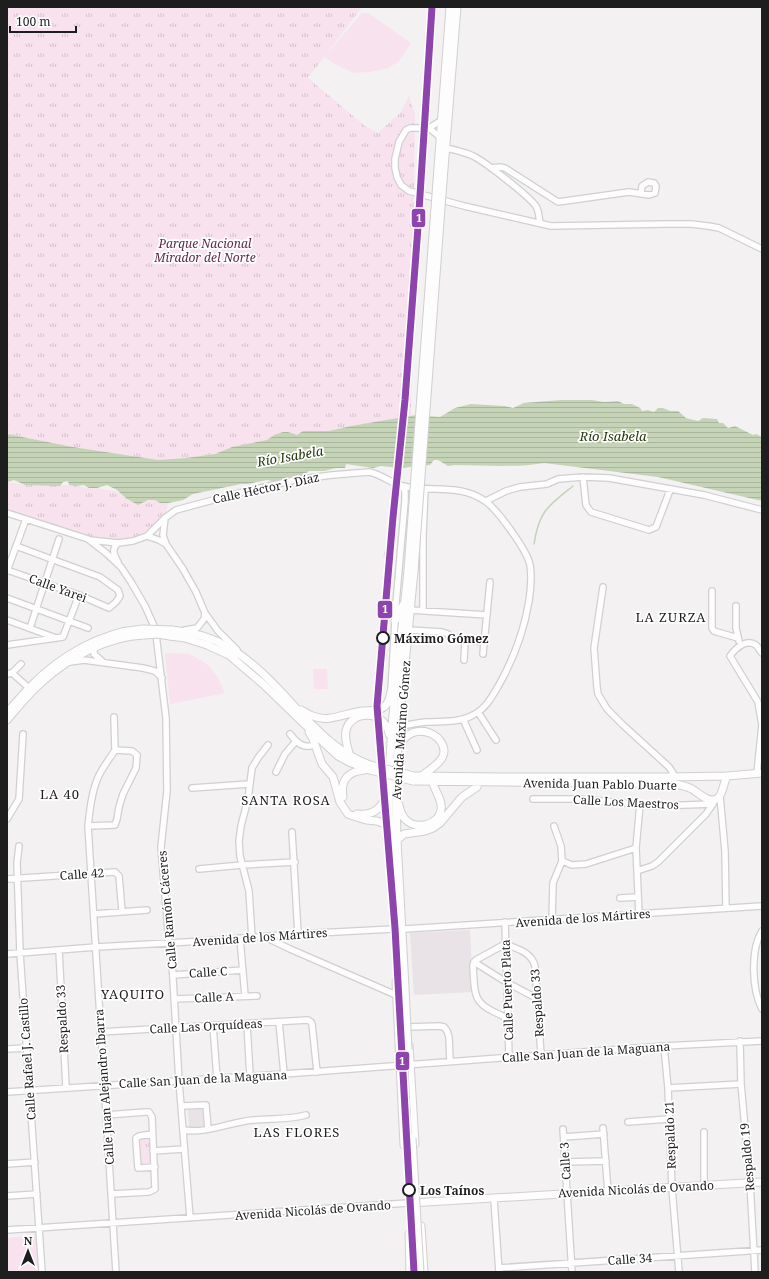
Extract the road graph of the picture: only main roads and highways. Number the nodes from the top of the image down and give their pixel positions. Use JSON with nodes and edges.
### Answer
{"nodes":[{"id":1,"x":450,"y":7,"type":"edge"},
{"id":2,"x":457,"y":7,"type":"edge"},
{"id":3,"x":440,"y":181,"type":"junction"},
{"id":4,"x":411,"y":571,"type":"junction"},
{"id":5,"x":405,"y":601,"type":"junction"},
{"id":6,"x":395,"y":621,"type":"road end"},
{"id":7,"x":143,"y":632,"type":"junction"},
{"id":8,"x":173,"y":632,"type":"junction"},
{"id":9,"x":397,"y":674,"type":"junction"},
{"id":10,"x":296,"y":707,"type":"junction"},
{"id":11,"x":7,"y":712,"type":"edge"},
{"id":12,"x":7,"y":720,"type":"edge"},
{"id":13,"x":304,"y":724,"type":"junction"},
{"id":14,"x":391,"y":743,"type":"junction"},
{"id":15,"x":397,"y":750,"type":"junction"},
{"id":16,"x":350,"y":756,"type":"junction"},
{"id":17,"x":370,"y":768,"type":"junction"},
{"id":18,"x":759,"y":773,"type":"edge"},
{"id":19,"x":727,"y":776,"type":"junction"},
{"id":20,"x":416,"y":777,"type":"junction"},
{"id":21,"x":432,"y":778,"type":"junction"},
{"id":22,"x":478,"y":780,"type":"junction"},
{"id":23,"x":674,"y":780,"type":"junction"},
{"id":24,"x":392,"y":788,"type":"junction"},
{"id":25,"x":390,"y":826,"type":"junction"},
{"id":26,"x":397,"y":840,"type":"junction"},
{"id":27,"x":398,"y":911,"type":"junction"},
{"id":28,"x":400,"y":990,"type":"junction"},
{"id":29,"x":762,"y":1182,"type":"edge"},
{"id":30,"x":419,"y":1203,"type":"junction"},
{"id":31,"x":408,"y":1204,"type":"junction"},
{"id":32,"x":410,"y":1272,"type":"edge"},
{"id":33,"x":414,"y":1272,"type":"edge"},
{"id":34,"x":420,"y":1272,"type":"edge"},
{"id":35,"x":424,"y":1272,"type":"edge"}],
"edges":[{"from":1,"to":3,"type":"main road"},
{"from":2,"to":3,"type":"main road"},
{"from":3,"to":4,"type":"main road","bridge":true},
{"from":4,"to":5,"type":"main road","name":"Avenida Máximo Gómez"},
{"from":4,"to":15,"type":"main road","name":"Avenida Máximo Gómez"},
{"from":5,"to":6,"type":"main road"},
{"from":5,"to":9,"type":"main road","name":"Avenida Máximo Gómez"},
{"from":7,"to":8,"type":"main road","bridge":true},
{"from":7,"to":11,"type":"main road"},
{"from":7,"to":12,"type":"main road"},
{"from":8,"to":10,"type":"main road"},
{"from":8,"to":13,"type":"main road"},
{"from":9,"to":10,"type":"main road"},
{"from":9,"to":14,"type":"main road","name":"Avenida Máximo Gómez"},
{"from":10,"to":16,"type":"main road"},
{"from":13,"to":17,"type":"main road"},
{"from":13,"to":25,"type":"main road"},
{"from":14,"to":16,"type":"main road"},
{"from":14,"to":24,"type":"main road","name":"Avenida Máximo Gómez"},
{"from":15,"to":20,"type":"main road"},
{"from":15,"to":24,"type":"main road","name":"Avenida Máximo Gómez"},
{"from":16,"to":17,"type":"main road"},
{"from":17,"to":20,"type":"main road","name":"Avenida Juan Pablo Duarte","bridge":true},
{"from":17,"to":24,"type":"main road"},
{"from":18,"to":19,"type":"main road","name":"Avenida Juan Pablo Duarte"},
{"from":19,"to":23,"type":"main road","name":"Avenida Juan Pablo Duarte"},
{"from":19,"to":23,"type":"main road","name":"Avenida Juan Pablo Duarte"},
{"from":20,"to":21,"type":"main road","name":"Avenida Juan Pablo Duarte"},
{"from":21,"to":22,"type":"main road","name":"Avenida Juan Pablo Duarte"},
{"from":21,"to":24,"type":"main road"},
{"from":22,"to":23,"type":"main road","name":"Avenida Juan Pablo Duarte"},
{"from":22,"to":26,"type":"main road"},
{"from":24,"to":25,"type":"main road","name":"Avenida Máximo Gómez"},
{"from":24,"to":26,"type":"main road","name":"Avenida Máximo Gómez"},
{"from":25,"to":27,"type":"main road","name":"Avenida Máximo Gómez"},
{"from":26,"to":27,"type":"main road","name":"Avenida Máximo Gómez"},
{"from":27,"to":28,"type":"main road","name":"Avenida Máximo Gómez"},
{"from":27,"to":28,"type":"main road"},
{"from":27,"to":30,"type":"main road"},
{"from":28,"to":31,"type":"main road"},
{"from":28,"to":33,"type":"main road","name":"Avenida Máximo Gómez","bridge":true},
{"from":28,"to":34,"type":"main road","name":"Avenida Máximo Gómez","bridge":true},
{"from":29,"to":30,"type":"main road","name":"Avenida Nicolás de Ovando"},
{"from":30,"to":31,"type":"main road","name":"Avenida Nicolás de Ovando"},
{"from":30,"to":35,"type":"main road"},
{"from":31,"to":32,"type":"main road"}]}
